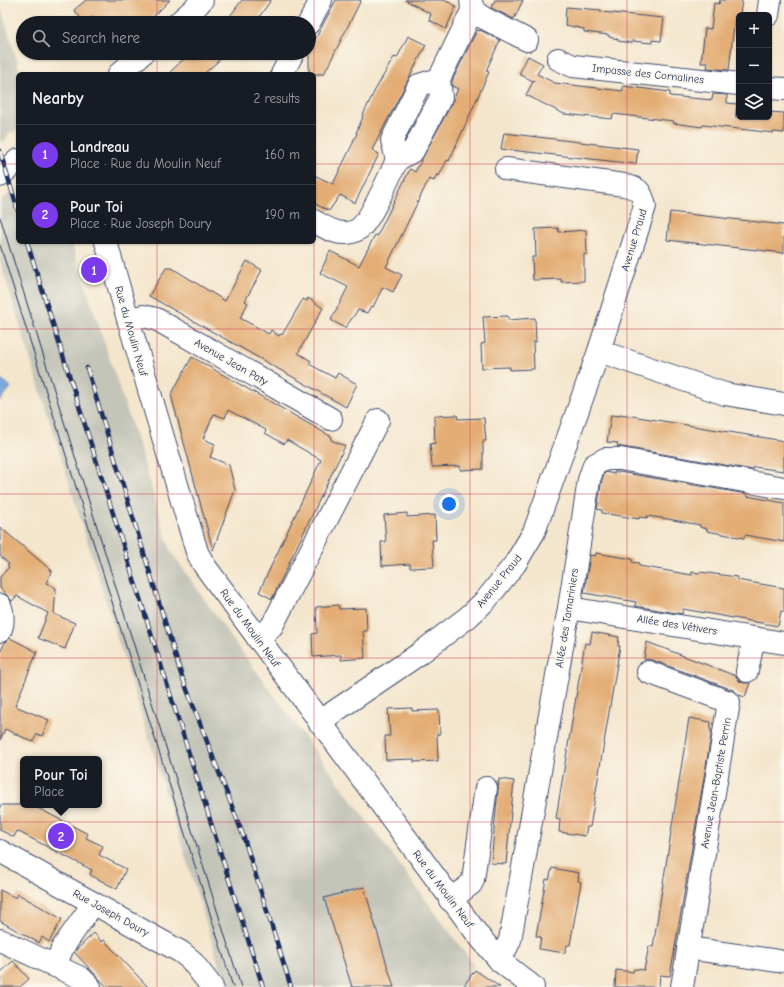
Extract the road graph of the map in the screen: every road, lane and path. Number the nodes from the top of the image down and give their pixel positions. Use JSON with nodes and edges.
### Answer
{"nodes":[{"id":1,"x":202,"y":0,"type":"edge"},
{"id":2,"x":321,"y":0,"type":"edge"},
{"id":3,"x":770,"y":0,"type":"edge"},
{"id":4,"x":472,"y":4,"type":"edge"},
{"id":5,"x":768,"y":12,"type":"edge"},
{"id":6,"x":186,"y":16,"type":"edge"},
{"id":7,"x":313,"y":16,"type":"edge"},
{"id":8,"x":527,"y":40,"type":"dead end"},
{"id":9,"x":558,"y":59,"type":"dead end"},
{"id":10,"x":135,"y":60,"type":"edge"},
{"id":11,"x":289,"y":60,"type":"edge"},
{"id":12,"x":121,"y":72,"type":"edge"},
{"id":13,"x":283,"y":72,"type":"edge"},
{"id":14,"x":736,"y":84,"type":"edge"},
{"id":15,"x":772,"y":88,"type":"edge"},
{"id":16,"x":784,"y":89,"type":"edge"},
{"id":17,"x":16,"y":162,"type":"edge"},
{"id":18,"x":506,"y":169,"type":"dead end"},
{"id":19,"x":0,"y":176,"type":"edge"},
{"id":20,"x":316,"y":222,"type":"edge"},
{"id":21,"x":107,"y":244,"type":"edge"},
{"id":22,"x":128,"y":318,"type":"junction"},
{"id":23,"x":599,"y":351,"type":"junction"},
{"id":24,"x":784,"y":404,"type":"edge"},
{"id":25,"x":331,"y":419,"type":"dead end"},
{"id":26,"x":378,"y":420,"type":"dead end"},
{"id":27,"x":784,"y":488,"type":"edge"},
{"id":28,"x":0,"y":605,"type":"edge"},
{"id":29,"x":569,"y":608,"type":"junction"},
{"id":30,"x":0,"y":631,"type":"edge"},
{"id":31,"x":754,"y":638,"type":"junction"},
{"id":32,"x":258,"y":639,"type":"junction"},
{"id":33,"x":784,"y":643,"type":"edge"},
{"id":34,"x":747,"y":671,"type":"dead end"},
{"id":35,"x":648,"y":672,"type":"dead end"},
{"id":36,"x":319,"y":722,"type":"junction"},
{"id":37,"x":486,"y":788,"type":"dead end"},
{"id":38,"x":0,"y":851,"type":"edge"},
{"id":39,"x":450,"y":900,"type":"junction"},
{"id":40,"x":93,"y":904,"type":"junction"},
{"id":41,"x":0,"y":940,"type":"edge"},
{"id":42,"x":688,"y":948,"type":"junction"},
{"id":43,"x":500,"y":961,"type":"junction"},
{"id":44,"x":778,"y":961,"type":"dead end"},
{"id":45,"x":55,"y":966,"type":"junction"},
{"id":46,"x":81,"y":984,"type":"edge"},
{"id":47,"x":212,"y":987,"type":"edge"},
{"id":48,"x":533,"y":987,"type":"edge"},
{"id":49,"x":682,"y":987,"type":"edge"}],
"edges":[{"from":1,"to":6,"type":"street"},
{"from":2,"to":7,"type":"street"},
{"from":3,"to":5,"type":"street"},
{"from":4,"to":8,"type":"street"},
{"from":4,"to":20,"type":"street"},
{"from":9,"to":14,"type":"street","name":"Impasse des Cornalines"},
{"from":10,"to":12,"type":"street"},
{"from":11,"to":13,"type":"street"},
{"from":15,"to":16,"type":"street"},
{"from":17,"to":19,"type":"street"},
{"from":18,"to":23,"type":"street","name":"Avenue Praud"},
{"from":21,"to":22,"type":"street","name":"Rue du Moulin Neuf"},
{"from":22,"to":25,"type":"street","name":"Avenue Jean Paty"},
{"from":22,"to":32,"type":"street","name":"Rue du Moulin Neuf"},
{"from":23,"to":24,"type":"street"},
{"from":23,"to":36,"type":"street","name":"Avenue Praud"},
{"from":26,"to":32,"type":"street"},
{"from":27,"to":29,"type":"street","name":"Allée des Tamariniers"},
{"from":28,"to":30,"type":"street"},
{"from":29,"to":31,"type":"street","name":"Allée des Vétivers"},
{"from":29,"to":43,"type":"street","name":"Allée des Tamariniers"},
{"from":31,"to":33,"type":"street","name":"Allée des Vétivers"},
{"from":31,"to":34,"type":"street"},
{"from":32,"to":36,"type":"street","name":"Rue du Moulin Neuf"},
{"from":35,"to":42,"type":"street","name":"Avenue Jean-Baptiste Perrin"},
{"from":36,"to":39,"type":"street","name":"Rue du Moulin Neuf"},
{"from":37,"to":39,"type":"street"},
{"from":38,"to":40,"type":"street","name":"Rue Joseph Doury"},
{"from":39,"to":43,"type":"street","name":"Rue du Moulin Neuf"},
{"from":40,"to":45,"type":"street"},
{"from":40,"to":47,"type":"street","name":"Rue Joseph Doury"},
{"from":41,"to":45,"type":"street"},
{"from":42,"to":44,"type":"street"},
{"from":42,"to":49,"type":"street","name":"Avenue Jean-Baptiste Perrin"},
{"from":43,"to":48,"type":"street","name":"Rue du Moulin Neuf"},
{"from":45,"to":46,"type":"street"}]}
